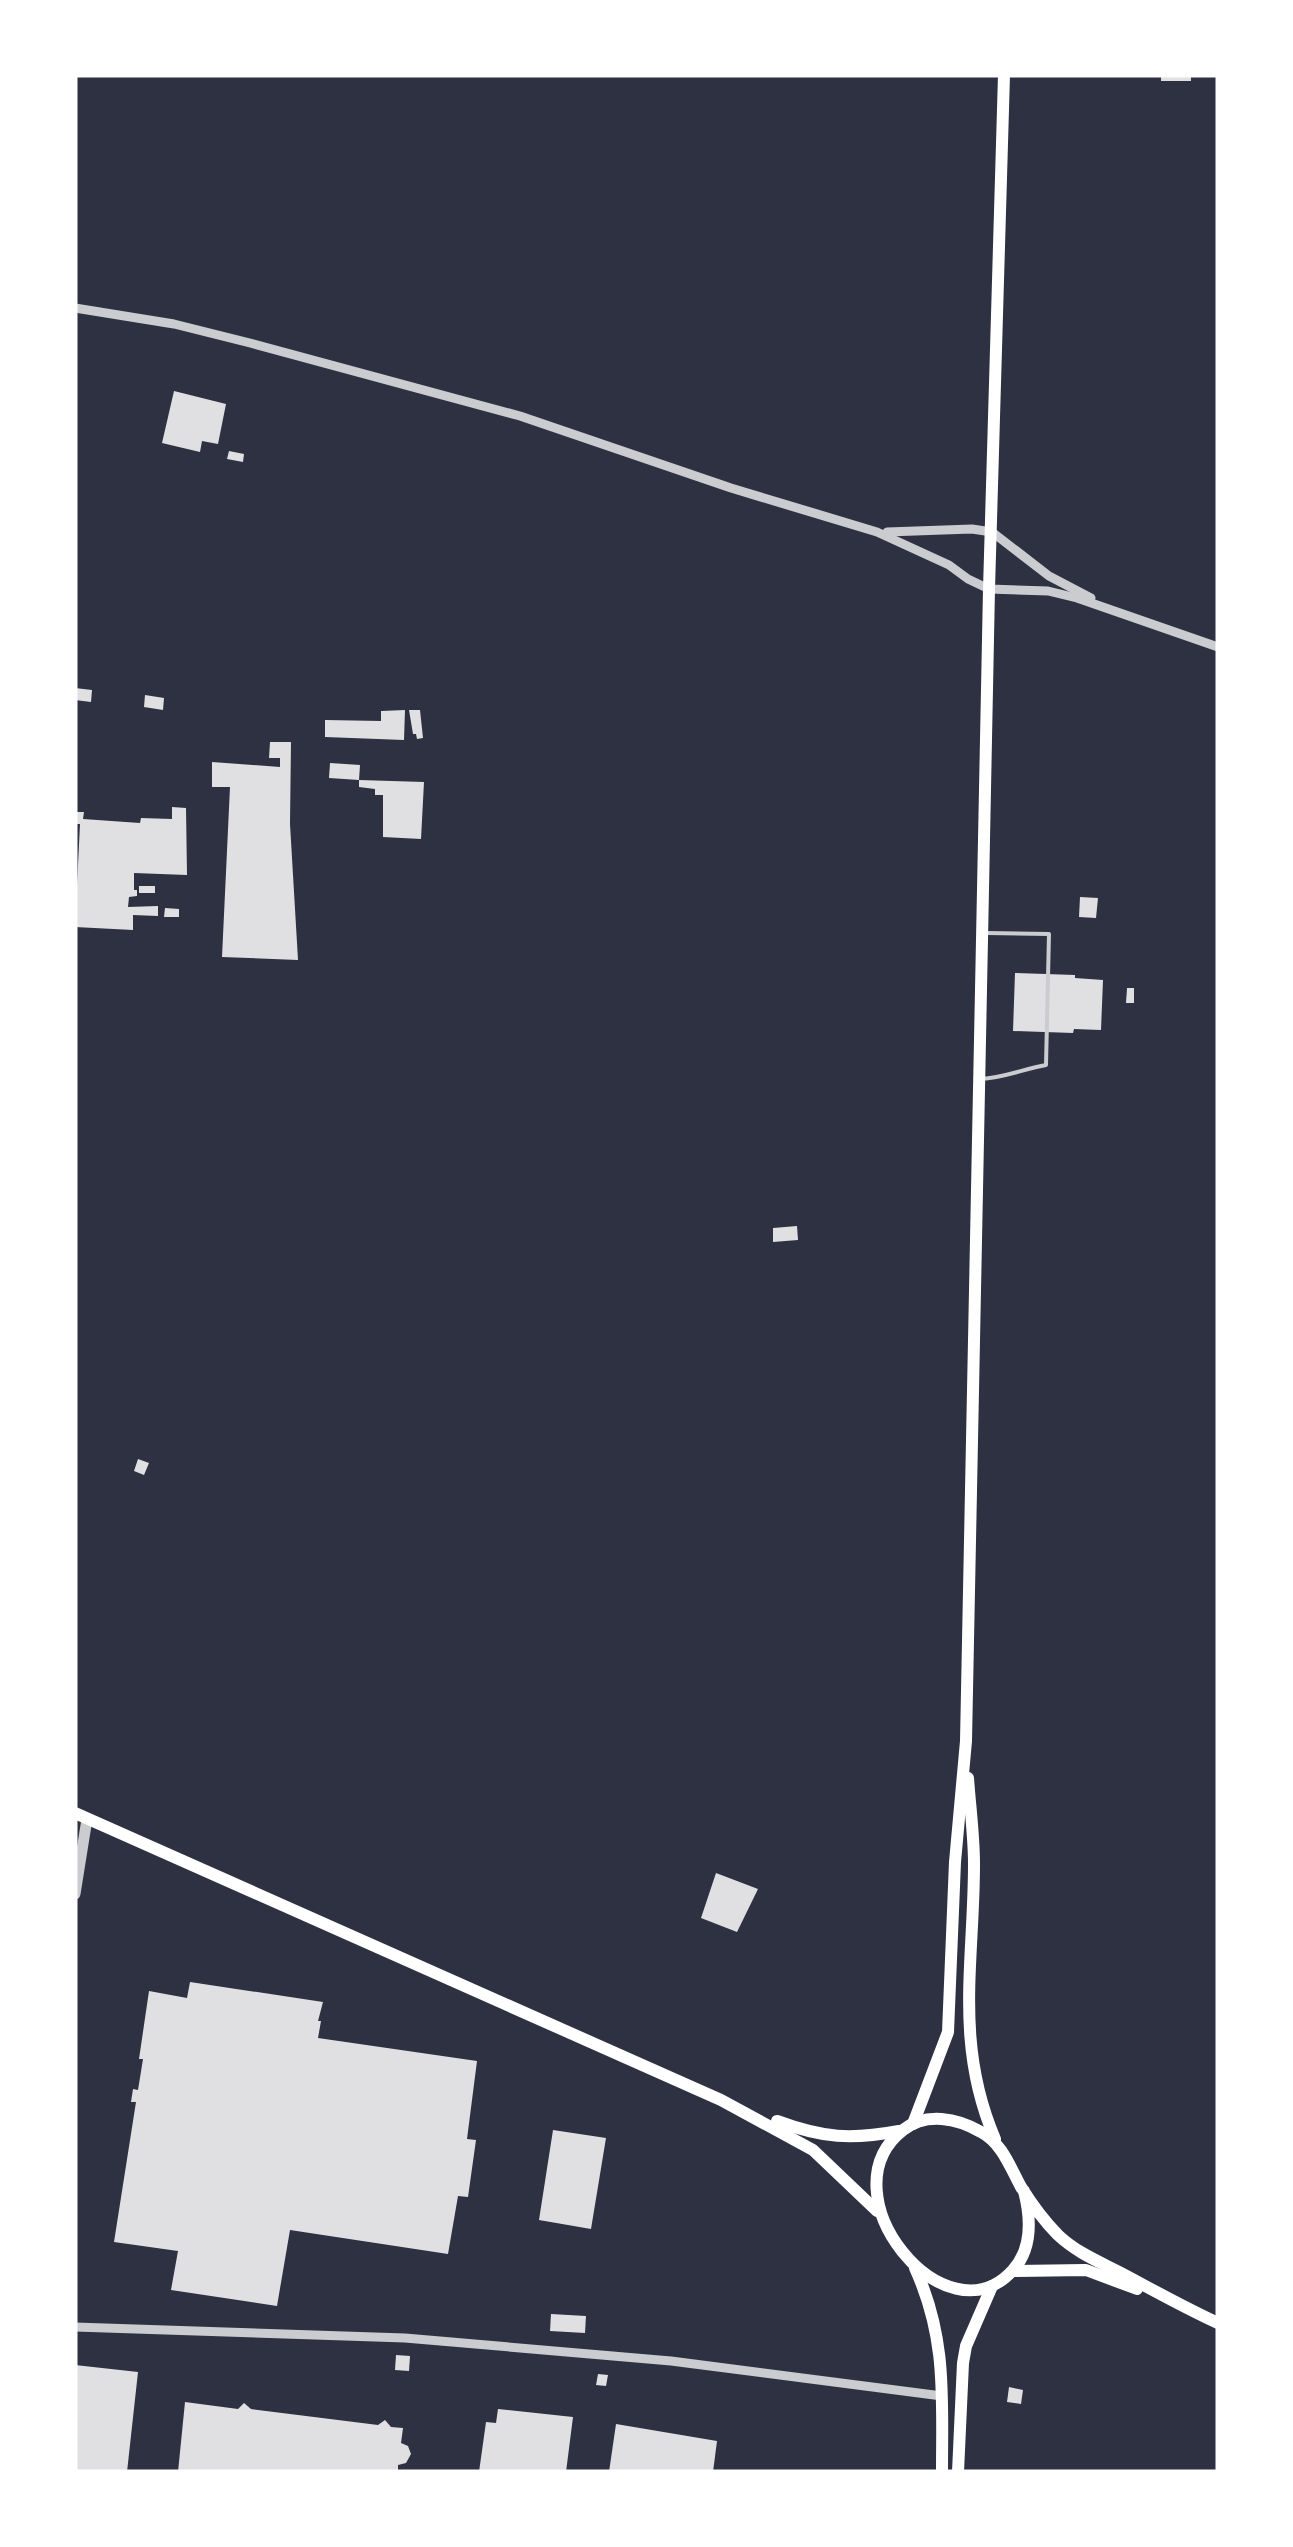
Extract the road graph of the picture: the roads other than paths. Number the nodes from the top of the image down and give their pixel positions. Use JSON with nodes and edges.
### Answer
{"nodes":[{"id":1,"x":996,"y":75,"type":"edge"},
{"id":2,"x":1004,"y":75,"type":"edge"},
{"id":3,"x":1002,"y":115,"type":"junction"},
{"id":4,"x":75,"y":308,"type":"edge"},
{"id":5,"x":878,"y":532,"type":"junction"},
{"id":6,"x":992,"y":532,"type":"junction"},
{"id":7,"x":989,"y":589,"type":"junction"},
{"id":8,"x":1112,"y":608,"type":"junction"},
{"id":9,"x":1218,"y":647,"type":"edge"},
{"id":10,"x":983,"y":932,"type":"junction"},
{"id":11,"x":980,"y":1079,"type":"junction"},
{"id":12,"x":966,"y":1741,"type":"junction"},
{"id":13,"x":81,"y":1816,"type":"edge"},
{"id":14,"x":75,"y":1894,"type":"edge"},
{"id":15,"x":721,"y":2100,"type":"junction"},
{"id":16,"x":907,"y":2127,"type":"junction"},
{"id":17,"x":998,"y":2146,"type":"junction"},
{"id":18,"x":1024,"y":2191,"type":"junction"},
{"id":19,"x":877,"y":2211,"type":"junction"},
{"id":20,"x":914,"y":2266,"type":"junction"},
{"id":21,"x":1013,"y":2271,"type":"junction"},
{"id":22,"x":992,"y":2286,"type":"junction"},
{"id":23,"x":1166,"y":2299,"type":"junction"},
{"id":24,"x":1218,"y":2323,"type":"edge"},
{"id":25,"x":75,"y":2327,"type":"edge"},
{"id":26,"x":942,"y":2396,"type":"junction"},
{"id":27,"x":942,"y":2472,"type":"edge"},
{"id":28,"x":958,"y":2472,"type":"edge"}],
"edges":[{"from":1,"to":3,"type":"main road"},
{"from":2,"to":3,"type":"main road"},
{"from":3,"to":6,"type":"main road"},
{"from":4,"to":5,"type":"street"},
{"from":5,"to":6,"type":"street"},
{"from":5,"to":7,"type":"street"},
{"from":6,"to":7,"type":"main road"},
{"from":6,"to":8,"type":"street"},
{"from":7,"to":8,"type":"street"},
{"from":7,"to":10,"type":"main road"},
{"from":8,"to":9,"type":"street"},
{"from":10,"to":11,"type":"main road"},
{"from":10,"to":11,"type":"lane"},
{"from":11,"to":12,"type":"main road"},
{"from":12,"to":16,"type":"main road"},
{"from":12,"to":17,"type":"main road"},
{"from":13,"to":14,"type":"street"},
{"from":13,"to":15,"type":"main road"},
{"from":15,"to":16,"type":"main road"},
{"from":15,"to":19,"type":"main road"},
{"from":16,"to":17,"type":"main road"},
{"from":16,"to":19,"type":"main road"},
{"from":17,"to":18,"type":"main road"},
{"from":18,"to":21,"type":"main road"},
{"from":18,"to":23,"type":"main road"},
{"from":19,"to":20,"type":"main road"},
{"from":20,"to":22,"type":"main road"},
{"from":20,"to":26,"type":"main road"},
{"from":21,"to":22,"type":"main road"},
{"from":21,"to":23,"type":"main road"},
{"from":22,"to":28,"type":"main road"},
{"from":23,"to":24,"type":"main road"},
{"from":25,"to":26,"type":"street"},
{"from":26,"to":27,"type":"main road"}]}
